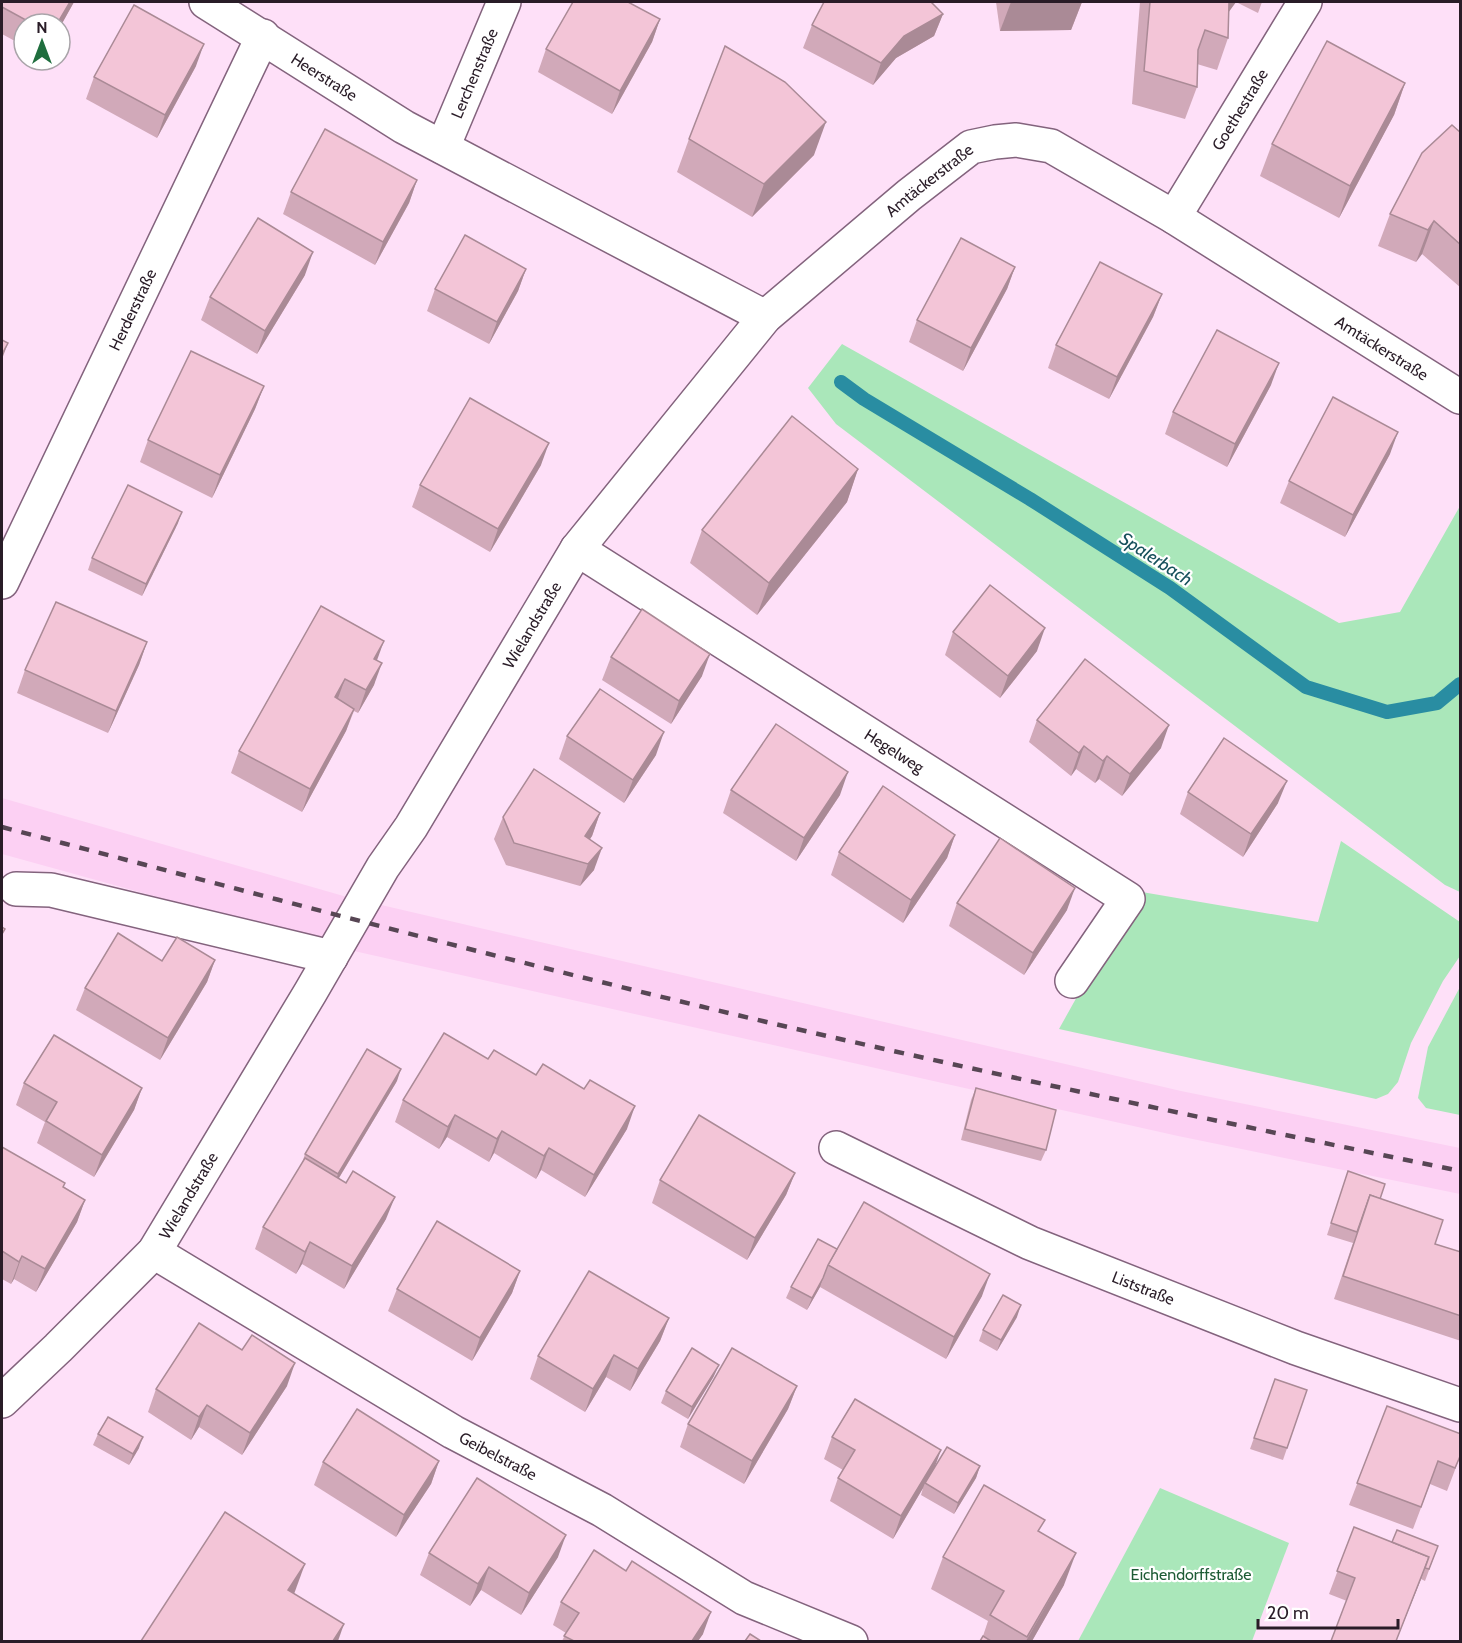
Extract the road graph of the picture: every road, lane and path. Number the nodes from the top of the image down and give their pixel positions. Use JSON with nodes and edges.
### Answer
{"nodes":[{"id":1,"x":206,"y":2,"type":"edge"},
{"id":2,"x":504,"y":2,"type":"edge"},
{"id":3,"x":1305,"y":2,"type":"edge"},
{"id":4,"x":263,"y":36,"type":"junction"},
{"id":5,"x":443,"y":147,"type":"junction"},
{"id":6,"x":1174,"y":217,"type":"junction"},
{"id":7,"x":765,"y":317,"type":"junction"},
{"id":8,"x":1461,"y":397,"type":"edge"},
{"id":9,"x":577,"y":549,"type":"junction"},
{"id":10,"x":2,"y":582,"type":"edge"},
{"id":11,"x":16,"y":889,"type":"dead end"},
{"id":12,"x":331,"y":957,"type":"junction"},
{"id":13,"x":1072,"y":981,"type":"dead end"},
{"id":14,"x":836,"y":1148,"type":"dead end"},
{"id":15,"x":154,"y":1252,"type":"junction"},
{"id":16,"x":2,"y":1401,"type":"edge"},
{"id":17,"x":1461,"y":1405,"type":"edge"},
{"id":18,"x":851,"y":1641,"type":"edge"}],
"edges":[{"from":1,"to":4,"type":"street","name":"Heerstraße"},
{"from":2,"to":5,"type":"street","name":"Lerchenstraße"},
{"from":3,"to":6,"type":"street","name":"Goethestraße"},
{"from":4,"to":5,"type":"street","name":"Heerstraße"},
{"from":4,"to":10,"type":"street","name":"Herderstraße"},
{"from":5,"to":7,"type":"street"},
{"from":6,"to":7,"type":"street","name":"Amtäckerstraße"},
{"from":6,"to":8,"type":"street","name":"Amtäckerstraße"},
{"from":7,"to":9,"type":"street","name":"Wielandstraße"},
{"from":9,"to":12,"type":"street","name":"Wielandstraße"},
{"from":9,"to":13,"type":"street","name":"Hegelweg"},
{"from":11,"to":12,"type":"street"},
{"from":12,"to":15,"type":"street","name":"Wielandstraße"},
{"from":14,"to":17,"type":"street","name":"Liststraße"},
{"from":15,"to":16,"type":"street","name":"Wielandstraße"},
{"from":15,"to":18,"type":"street","name":"Geibelstraße"}]}
